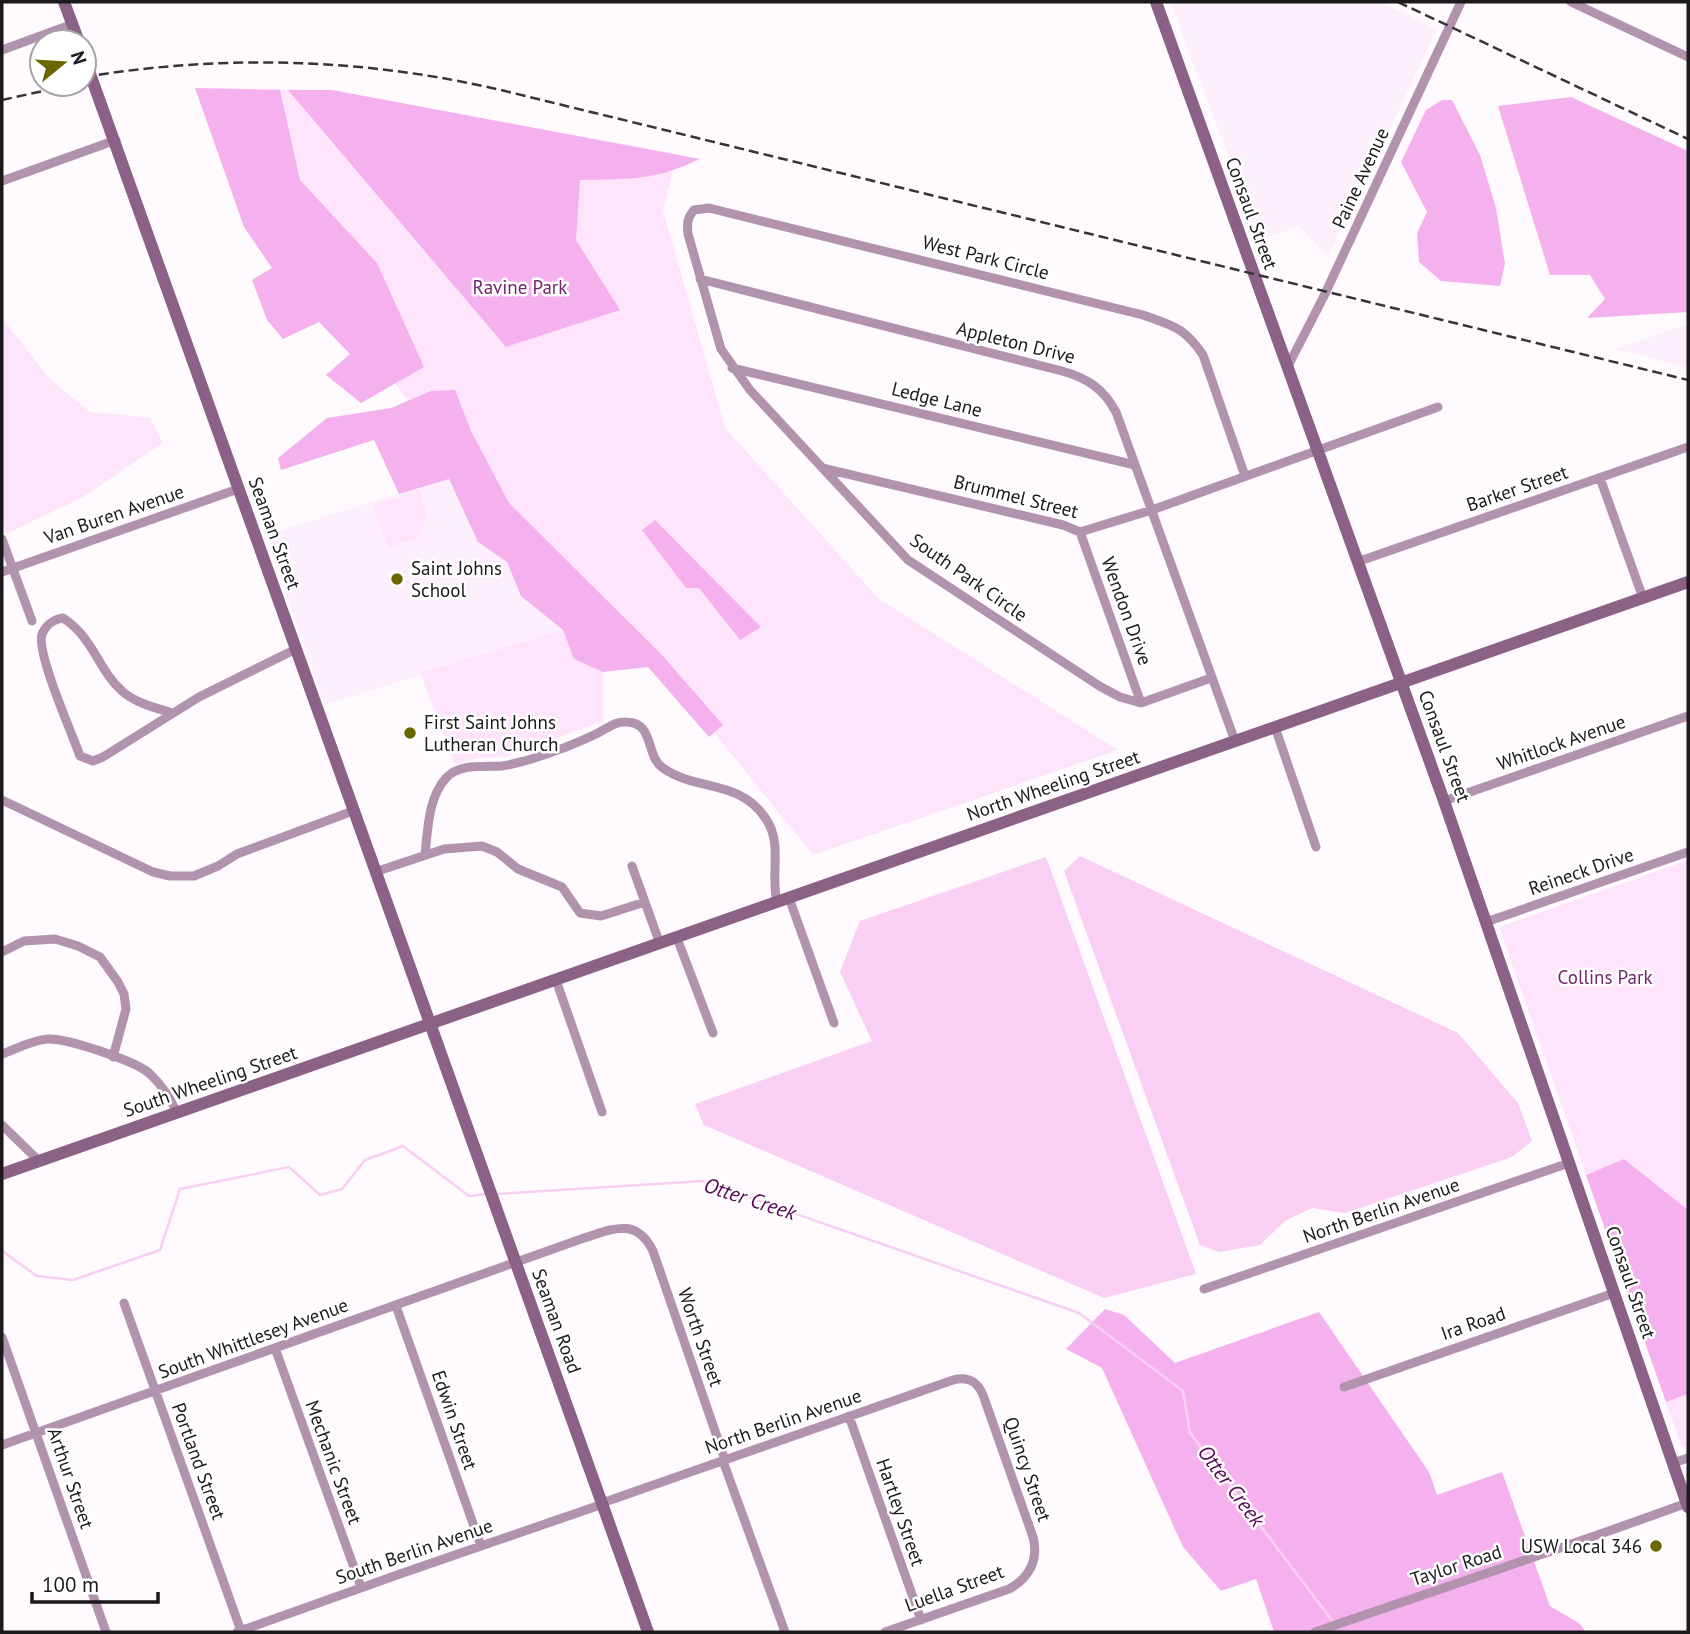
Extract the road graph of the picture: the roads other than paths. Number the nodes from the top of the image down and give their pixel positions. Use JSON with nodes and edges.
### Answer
{"nodes":[{"id":1,"x":64,"y":2,"type":"edge"},
{"id":2,"x":1156,"y":2,"type":"edge"},
{"id":3,"x":1461,"y":2,"type":"edge"},
{"id":4,"x":1572,"y":2,"type":"edge"},
{"id":5,"x":72,"y":24,"type":"junction"},
{"id":6,"x":74,"y":28,"type":"edge"},
{"id":7,"x":2,"y":50,"type":"edge"},
{"id":8,"x":1688,"y":57,"type":"edge"},
{"id":9,"x":98,"y":93,"type":"edge"},
{"id":10,"x":116,"y":140,"type":"junction"},
{"id":11,"x":2,"y":181,"type":"edge"},
{"id":12,"x":700,"y":279,"type":"junction"},
{"id":13,"x":732,"y":368,"type":"junction"},
{"id":14,"x":1287,"y":368,"type":"junction"},
{"id":15,"x":1438,"y":407,"type":"dead end"},
{"id":16,"x":1688,"y":447,"type":"edge"},
{"id":17,"x":1317,"y":450,"type":"junction"},
{"id":18,"x":1135,"y":465,"type":"junction"},
{"id":19,"x":822,"y":468,"type":"junction"},
{"id":20,"x":1245,"y":476,"type":"junction"},
{"id":21,"x":1600,"y":478,"type":"junction"},
{"id":22,"x":238,"y":489,"type":"junction"},
{"id":23,"x":1152,"y":510,"type":"junction"},
{"id":24,"x":1080,"y":532,"type":"junction"},
{"id":25,"x":2,"y":539,"type":"edge"},
{"id":26,"x":1357,"y":562,"type":"junction"},
{"id":27,"x":13,"y":568,"type":"junction"},
{"id":28,"x":2,"y":572,"type":"edge"},
{"id":29,"x":1688,"y":582,"type":"edge"},
{"id":30,"x":1643,"y":598,"type":"junction"},
{"id":31,"x":32,"y":621,"type":"dead end"},
{"id":32,"x":296,"y":649,"type":"junction"},
{"id":33,"x":1211,"y":678,"type":"junction"},
{"id":34,"x":1402,"y":683,"type":"junction"},
{"id":35,"x":1141,"y":703,"type":"junction"},
{"id":36,"x":173,"y":713,"type":"junction"},
{"id":37,"x":1688,"y":716,"type":"edge"},
{"id":38,"x":1275,"y":727,"type":"junction"},
{"id":39,"x":1235,"y":741,"type":"junction"},
{"id":40,"x":2,"y":800,"type":"edge"},
{"id":41,"x":1444,"y":802,"type":"junction"},
{"id":42,"x":353,"y":811,"type":"junction"},
{"id":43,"x":1316,"y":847,"type":"dead end"},
{"id":44,"x":1688,"y":852,"type":"edge"},
{"id":45,"x":425,"y":854,"type":"junction"},
{"id":46,"x":632,"y":866,"type":"dead end"},
{"id":47,"x":375,"y":872,"type":"junction"},
{"id":48,"x":783,"y":900,"type":"junction"},
{"id":49,"x":645,"y":902,"type":"junction"},
{"id":50,"x":1486,"y":922,"type":"junction"},
{"id":51,"x":677,"y":938,"type":"junction"},
{"id":52,"x":660,"y":944,"type":"junction"},
{"id":53,"x":2,"y":952,"type":"edge"},
{"id":54,"x":556,"y":980,"type":"junction"},
{"id":55,"x":430,"y":1023,"type":"junction"},
{"id":56,"x":834,"y":1023,"type":"dead end"},
{"id":57,"x":713,"y":1033,"type":"dead end"},
{"id":58,"x":2,"y":1055,"type":"edge"},
{"id":59,"x":113,"y":1057,"type":"junction"},
{"id":60,"x":602,"y":1112,"type":"dead end"},
{"id":61,"x":177,"y":1113,"type":"junction"},
{"id":62,"x":2,"y":1125,"type":"edge"},
{"id":63,"x":39,"y":1161,"type":"junction"},
{"id":64,"x":1569,"y":1163,"type":"junction"},
{"id":65,"x":2,"y":1174,"type":"edge"},
{"id":66,"x":636,"y":1231,"type":"joint"},
{"id":67,"x":516,"y":1263,"type":"junction"},
{"id":68,"x":1204,"y":1289,"type":"dead end"},
{"id":69,"x":1614,"y":1293,"type":"junction"},
{"id":70,"x":124,"y":1303,"type":"dead end"},
{"id":71,"x":396,"y":1306,"type":"junction"},
{"id":72,"x":2,"y":1337,"type":"edge"},
{"id":73,"x":275,"y":1348,"type":"junction"},
{"id":74,"x":975,"y":1382,"type":"joint"},
{"id":75,"x":1344,"y":1387,"type":"dead end"},
{"id":76,"x":156,"y":1391,"type":"junction"},
{"id":77,"x":849,"y":1416,"type":"junction"},
{"id":78,"x":37,"y":1433,"type":"junction"},
{"id":79,"x":2,"y":1445,"type":"edge"},
{"id":80,"x":1688,"y":1458,"type":"edge"},
{"id":81,"x":724,"y":1460,"type":"junction"},
{"id":82,"x":1673,"y":1463,"type":"junction"},
{"id":83,"x":602,"y":1504,"type":"junction"},
{"id":84,"x":1688,"y":1505,"type":"edge"},
{"id":85,"x":481,"y":1546,"type":"junction"},
{"id":86,"x":1030,"y":1570,"type":"joint"},
{"id":87,"x":361,"y":1587,"type":"junction"},
{"id":88,"x":921,"y":1620,"type":"junction"},
{"id":89,"x":106,"y":1632,"type":"edge"},
{"id":90,"x":239,"y":1632,"type":"edge"},
{"id":91,"x":648,"y":1632,"type":"edge"},
{"id":92,"x":785,"y":1632,"type":"edge"},
{"id":93,"x":885,"y":1632,"type":"edge"},
{"id":94,"x":1315,"y":1632,"type":"edge"}],
"edges":[{"from":1,"to":5,"type":"street"},
{"from":2,"to":14,"type":"street","name":"Consaul Street"},
{"from":3,"to":14,"type":"street","name":"Paine Avenue"},
{"from":4,"to":8,"type":"street"},
{"from":5,"to":6,"type":"street"},
{"from":5,"to":7,"type":"street"},
{"from":9,"to":10,"type":"street","name":"Seaman Street"},
{"from":10,"to":11,"type":"street"},
{"from":10,"to":22,"type":"street","name":"Seaman Street"},
{"from":12,"to":13,"type":"street","name":"South Park Circle"},
{"from":12,"to":18,"type":"street","name":"Appleton Drive"},
{"from":12,"to":20,"type":"street","name":"West Park Circle"},
{"from":13,"to":18,"type":"street","name":"Ledge Lane"},
{"from":13,"to":19,"type":"street","name":"South Park Circle"},
{"from":14,"to":17,"type":"street","name":"Consaul Street"},
{"from":15,"to":17,"type":"street","name":"Brummel Street"},
{"from":16,"to":21,"type":"street","name":"Barker Street"},
{"from":17,"to":20,"type":"street","name":"Brummel Street"},
{"from":17,"to":26,"type":"street","name":"Consaul Street"},
{"from":18,"to":23,"type":"street","name":"Appleton Drive"},
{"from":19,"to":24,"type":"street","name":"Brummel Street"},
{"from":19,"to":35,"type":"street","name":"South Park Circle"},
{"from":20,"to":23,"type":"street","name":"Brummel Street"},
{"from":21,"to":26,"type":"street","name":"Barker Street"},
{"from":21,"to":30,"type":"street"},
{"from":22,"to":27,"type":"street","name":"Van Buren Avenue"},
{"from":22,"to":32,"type":"street","name":"Seaman Street"},
{"from":23,"to":24,"type":"street","name":"Brummel Street"},
{"from":23,"to":33,"type":"street","name":"Appleton Drive"},
{"from":24,"to":35,"type":"street","name":"Wendon Drive"},
{"from":25,"to":27,"type":"street"},
{"from":26,"to":34,"type":"street","name":"Consaul Street"},
{"from":27,"to":28,"type":"street","name":"Van Buren Avenue"},
{"from":27,"to":31,"type":"street"},
{"from":29,"to":30,"type":"street","name":"North Wheeling Street"},
{"from":30,"to":34,"type":"street","name":"North Wheeling Street"},
{"from":32,"to":36,"type":"street"},
{"from":32,"to":42,"type":"street","name":"Seaman Street"},
{"from":33,"to":35,"type":"street"},
{"from":33,"to":39,"type":"street","name":"Appleton Drive"},
{"from":34,"to":38,"type":"street","name":"North Wheeling Street"},
{"from":34,"to":41,"type":"street","name":"Consaul Street"},
{"from":36,"to":36,"type":"street"},
{"from":37,"to":41,"type":"street","name":"Whitlock Avenue"},
{"from":38,"to":39,"type":"street","name":"North Wheeling Street"},
{"from":38,"to":43,"type":"street"},
{"from":39,"to":48,"type":"street","name":"North Wheeling Street"},
{"from":40,"to":42,"type":"street"},
{"from":41,"to":50,"type":"street","name":"Consaul Street"},
{"from":42,"to":47,"type":"street","name":"Seaman Street"},
{"from":44,"to":50,"type":"street","name":"Reineck Drive"},
{"from":45,"to":47,"type":"street"},
{"from":45,"to":48,"type":"street"},
{"from":45,"to":49,"type":"street"},
{"from":46,"to":49,"type":"street"},
{"from":47,"to":55,"type":"street","name":"Seaman Street"},
{"from":48,"to":51,"type":"street","name":"North Wheeling Street"},
{"from":48,"to":56,"type":"street"},
{"from":49,"to":52,"type":"street"},
{"from":50,"to":64,"type":"street","name":"Consaul Street"},
{"from":51,"to":52,"type":"street","name":"North Wheeling Street"},
{"from":51,"to":57,"type":"street"},
{"from":52,"to":54,"type":"street","name":"North Wheeling Street"},
{"from":53,"to":59,"type":"street"},
{"from":54,"to":55,"type":"street","name":"North Wheeling Street"},
{"from":54,"to":60,"type":"street"},
{"from":55,"to":61,"type":"street","name":"South Wheeling Street"},
{"from":55,"to":67,"type":"street","name":"Seaman Road"},
{"from":58,"to":59,"type":"street"},
{"from":59,"to":61,"type":"street"},
{"from":61,"to":63,"type":"street","name":"South Wheeling Street"},
{"from":62,"to":63,"type":"street"},
{"from":63,"to":65,"type":"street","name":"South Wheeling Street"},
{"from":64,"to":68,"type":"street","name":"North Berlin Avenue"},
{"from":64,"to":69,"type":"street","name":"Consaul Street"},
{"from":66,"to":67,"type":"street","name":"South Whittlesey Avenue"},
{"from":66,"to":81,"type":"street","name":"Worth Street"},
{"from":67,"to":71,"type":"street","name":"South Whittlesey Avenue"},
{"from":67,"to":83,"type":"street","name":"Seaman Road"},
{"from":69,"to":75,"type":"street","name":"Ira Road"},
{"from":69,"to":82,"type":"street","name":"Consaul Street"},
{"from":70,"to":76,"type":"street","name":"Portland Street"},
{"from":71,"to":73,"type":"street","name":"South Whittlesey Avenue"},
{"from":71,"to":85,"type":"street","name":"Edwin Street"},
{"from":72,"to":78,"type":"street","name":"Arthur Street"},
{"from":73,"to":76,"type":"street","name":"South Whittlesey Avenue"},
{"from":73,"to":87,"type":"street","name":"Mechanic Street"},
{"from":74,"to":77,"type":"street","name":"North Berlin Avenue"},
{"from":74,"to":86,"type":"street","name":"Quincy Street"},
{"from":76,"to":78,"type":"street","name":"South Whittlesey Avenue"},
{"from":76,"to":90,"type":"street","name":"Portland Street"},
{"from":77,"to":81,"type":"street","name":"North Berlin Avenue"},
{"from":77,"to":88,"type":"street","name":"Hartley Street"},
{"from":78,"to":79,"type":"street","name":"South Whittlesey Avenue"},
{"from":78,"to":89,"type":"street","name":"Arthur Street"},
{"from":80,"to":82,"type":"street"},
{"from":81,"to":83,"type":"street","name":"North Berlin Avenue"},
{"from":81,"to":92,"type":"street","name":"Worth Street"},
{"from":82,"to":84,"type":"street","name":"Consaul Street"},
{"from":83,"to":85,"type":"street","name":"South Berlin Avenue"},
{"from":83,"to":91,"type":"street","name":"Seaman Road"},
{"from":84,"to":94,"type":"street","name":"Taylor Road"},
{"from":85,"to":87,"type":"street","name":"South Berlin Avenue"},
{"from":86,"to":88,"type":"street","name":"Luella Street"},
{"from":87,"to":90,"type":"street","name":"South Berlin Avenue"},
{"from":88,"to":93,"type":"street","name":"Luella Street"}]}
